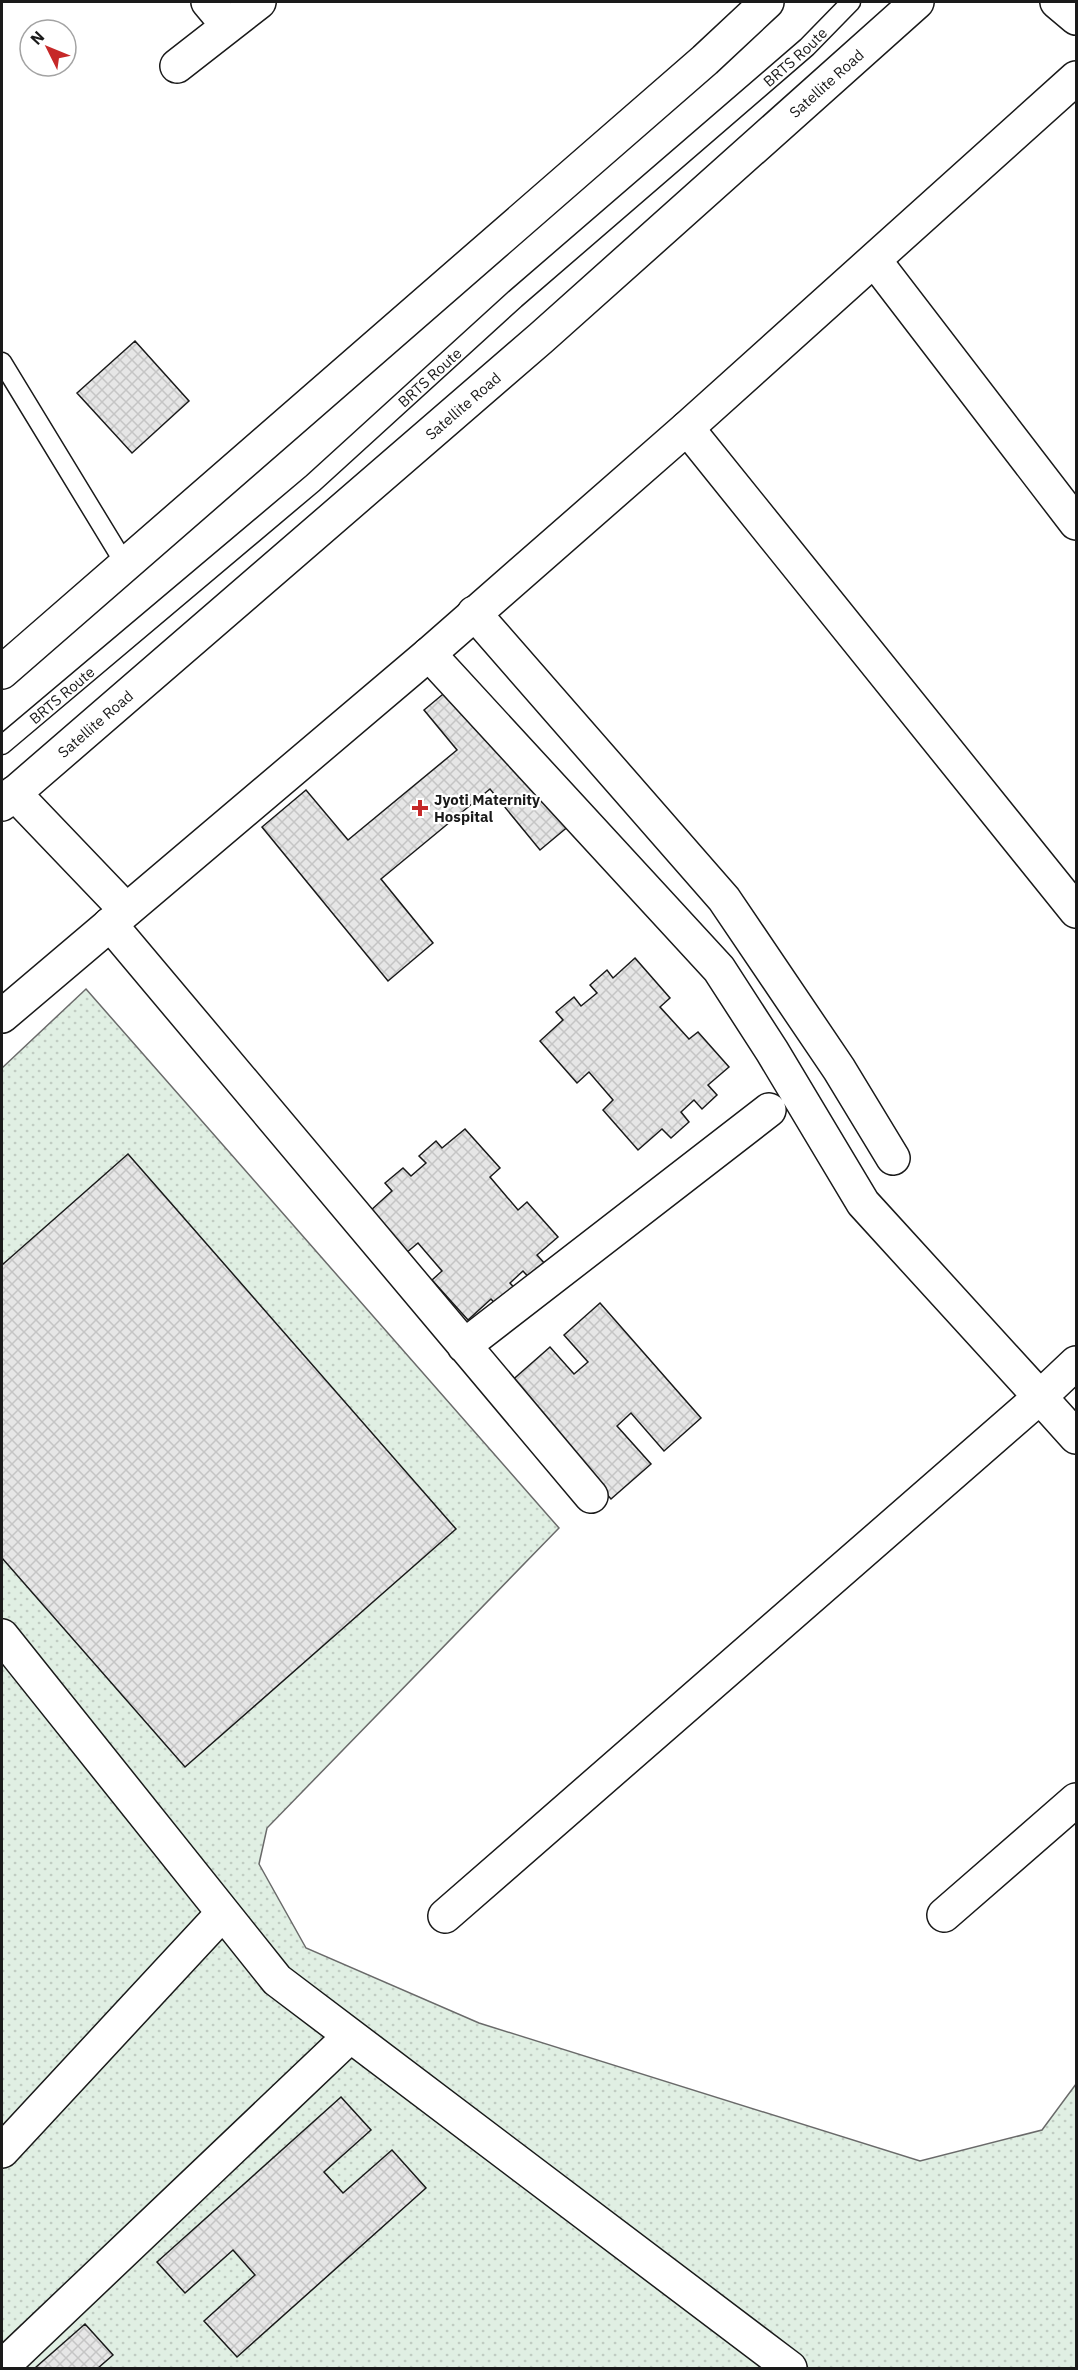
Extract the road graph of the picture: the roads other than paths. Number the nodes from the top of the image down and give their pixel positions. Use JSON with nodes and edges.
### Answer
{"nodes":[{"id":1,"x":259,"y":2,"type":"edge"},
{"id":2,"x":767,"y":2,"type":"edge"},
{"id":3,"x":851,"y":2,"type":"edge"},
{"id":4,"x":918,"y":2,"type":"edge"},
{"id":5,"x":1057,"y":2,"type":"edge"},
{"id":6,"x":218,"y":14,"type":"edge"},
{"id":7,"x":1077,"y":18,"type":"edge"},
{"id":8,"x":177,"y":66,"type":"dead end"},
{"id":9,"x":1077,"y":78,"type":"edge"},
{"id":10,"x":876,"y":261,"type":"junction"},
{"id":11,"x":2,"y":362,"type":"edge"},
{"id":12,"x":687,"y":428,"type":"junction"},
{"id":13,"x":1077,"y":523,"type":"edge"},
{"id":14,"x":125,"y":564,"type":"junction"},
{"id":15,"x":474,"y":613,"type":"junction"},
{"id":16,"x":429,"y":654,"type":"junction"},
{"id":17,"x":2,"y":672,"type":"edge"},
{"id":18,"x":2,"y":745,"type":"edge"},
{"id":19,"x":8,"y":799,"type":"edge"},
{"id":20,"x":1077,"y":911,"type":"edge"},
{"id":21,"x":118,"y":917,"type":"junction"},
{"id":22,"x":2,"y":1016,"type":"edge"},
{"id":23,"x":769,"y":1110,"type":"dead end"},
{"id":24,"x":893,"y":1158,"type":"dead end"},
{"id":25,"x":464,"y":1346,"type":"junction"},
{"id":26,"x":1077,"y":1363,"type":"edge"},
{"id":27,"x":1040,"y":1397,"type":"junction"},
{"id":28,"x":1077,"y":1437,"type":"edge"},
{"id":29,"x":591,"y":1496,"type":"dead end"},
{"id":30,"x":2,"y":1636,"type":"edge"},
{"id":31,"x":1077,"y":1800,"type":"edge"},
{"id":32,"x":224,"y":1913,"type":"junction"},
{"id":33,"x":944,"y":1915,"type":"dead end"},
{"id":34,"x":445,"y":1916,"type":"dead end"},
{"id":35,"x":350,"y":2036,"type":"junction"},
{"id":36,"x":2,"y":2151,"type":"edge"},
{"id":37,"x":2,"y":2367,"type":"edge"},
{"id":38,"x":790,"y":2368,"type":"edge"}],
"edges":[{"from":1,"to":6,"type":"street"},
{"from":2,"to":14,"type":"street"},
{"from":3,"to":18,"type":"lane","name":"BRTS Route"},
{"from":4,"to":19,"type":"street","name":"Satellite Road"},
{"from":5,"to":7,"type":"street"},
{"from":6,"to":8,"type":"street"},
{"from":9,"to":10,"type":"street"},
{"from":10,"to":12,"type":"street"},
{"from":10,"to":13,"type":"street"},
{"from":11,"to":14,"type":"lane"},
{"from":12,"to":15,"type":"street"},
{"from":12,"to":20,"type":"street"},
{"from":14,"to":17,"type":"street"},
{"from":15,"to":16,"type":"street"},
{"from":15,"to":24,"type":"street"},
{"from":16,"to":21,"type":"street"},
{"from":16,"to":27,"type":"street"},
{"from":19,"to":21,"type":"street"},
{"from":21,"to":22,"type":"street"},
{"from":21,"to":25,"type":"street"},
{"from":23,"to":25,"type":"street"},
{"from":25,"to":29,"type":"street"},
{"from":26,"to":27,"type":"street"},
{"from":27,"to":28,"type":"street"},
{"from":27,"to":34,"type":"street"},
{"from":30,"to":32,"type":"street"},
{"from":31,"to":33,"type":"street"},
{"from":32,"to":35,"type":"street"},
{"from":32,"to":36,"type":"street"},
{"from":35,"to":37,"type":"street"},
{"from":35,"to":38,"type":"street"}]}
